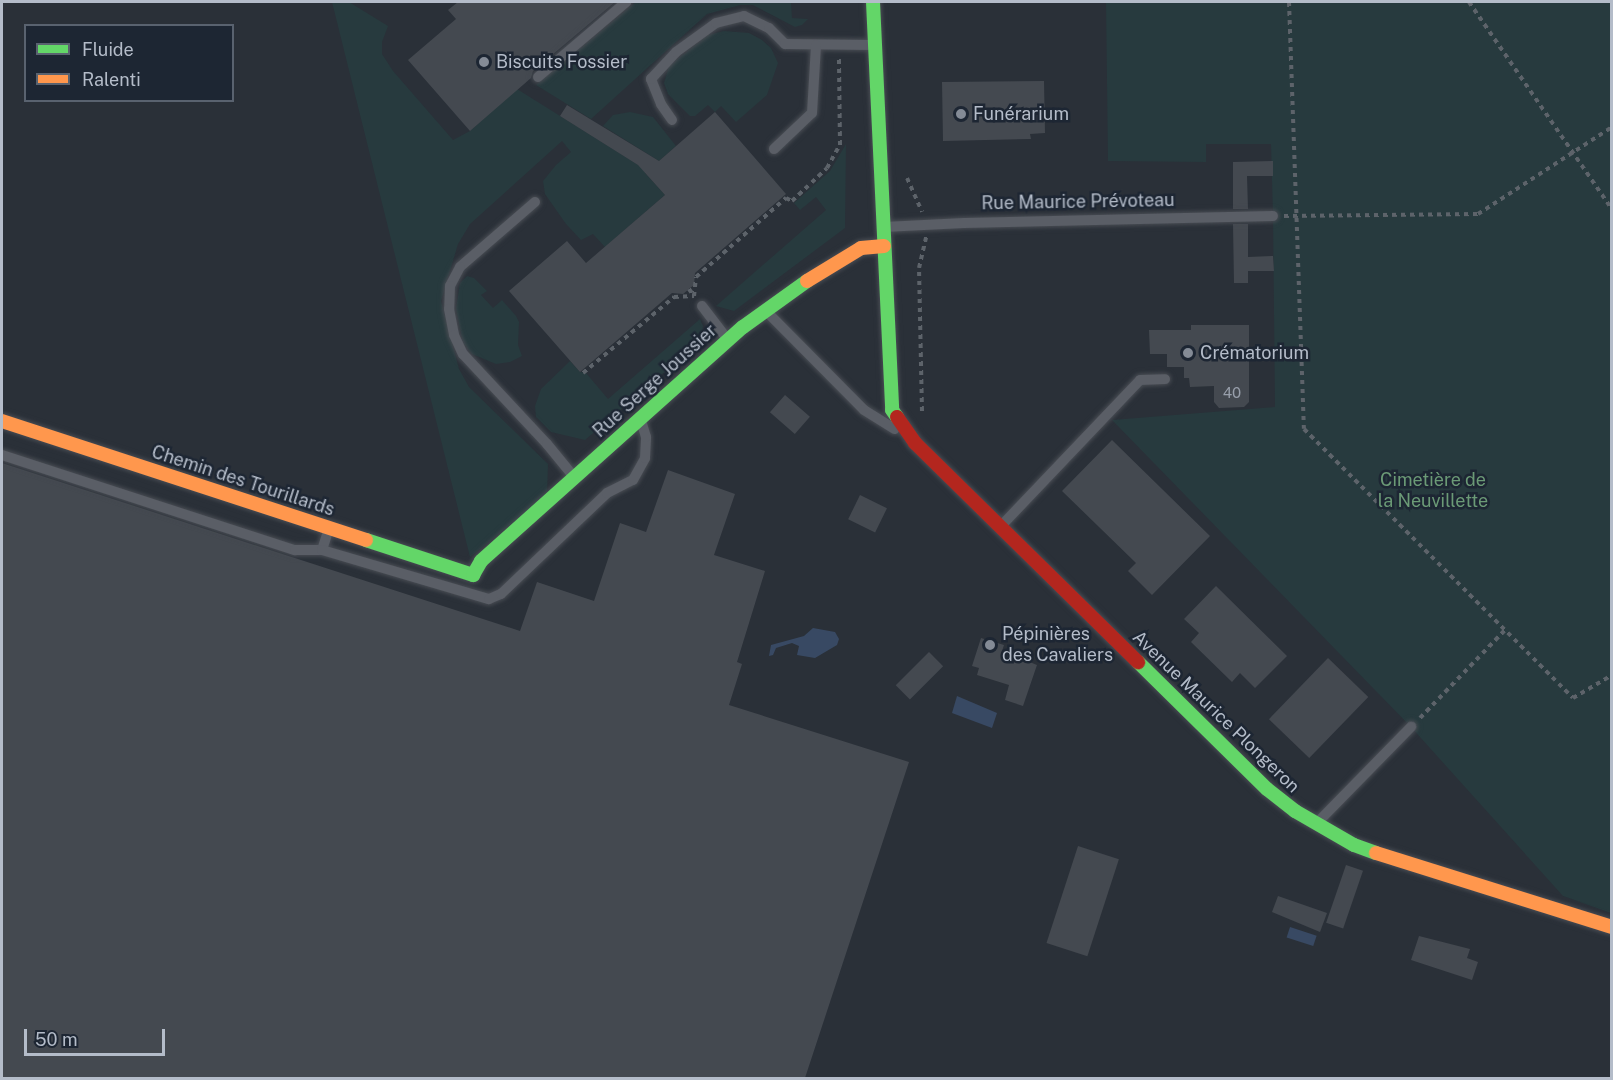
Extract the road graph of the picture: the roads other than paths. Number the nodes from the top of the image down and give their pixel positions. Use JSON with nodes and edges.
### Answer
{"nodes":[{"id":1,"x":626,"y":2,"type":"edge"},
{"id":2,"x":873,"y":2,"type":"edge"},
{"id":3,"x":816,"y":45,"type":"junction"},
{"id":4,"x":874,"y":45,"type":"junction"},
{"id":5,"x":538,"y":76,"type":"dead end"},
{"id":6,"x":672,"y":120,"type":"dead end"},
{"id":7,"x":774,"y":149,"type":"dead end"},
{"id":8,"x":535,"y":202,"type":"dead end"},
{"id":9,"x":1273,"y":216,"type":"road end"},
{"id":10,"x":883,"y":227,"type":"junction"},
{"id":11,"x":884,"y":246,"type":"junction"},
{"id":12,"x":702,"y":306,"type":"dead end"},
{"id":13,"x":766,"y":311,"type":"junction"},
{"id":14,"x":728,"y":340,"type":"junction"},
{"id":15,"x":1165,"y":379,"type":"dead end"},
{"id":16,"x":640,"y":419,"type":"junction"},
{"id":17,"x":2,"y":421,"type":"edge"},
{"id":18,"x":908,"y":433,"type":"junction"},
{"id":19,"x":2,"y":455,"type":"edge"},
{"id":20,"x":574,"y":478,"type":"junction"},
{"id":21,"x":1000,"y":528,"type":"junction"},
{"id":22,"x":330,"y":529,"type":"junction"},
{"id":23,"x":322,"y":550,"type":"junction"},
{"id":24,"x":473,"y":575,"type":"joint"},
{"id":25,"x":1411,"y":727,"type":"road end"},
{"id":26,"x":1316,"y":824,"type":"junction"},
{"id":27,"x":1611,"y":927,"type":"edge"}],
"edges":[{"from":1,"to":5,"type":"lane"},
{"from":2,"to":4,"type":"street"},
{"from":3,"to":4,"type":"lane"},
{"from":3,"to":6,"type":"lane"},
{"from":3,"to":7,"type":"lane"},
{"from":4,"to":10,"type":"street"},
{"from":8,"to":20,"type":"lane"},
{"from":9,"to":10,"type":"lane","name":"Rue Maurice Prévoteau"},
{"from":10,"to":11,"type":"street"},
{"from":11,"to":13,"type":"street","name":"Rue Serge Joussier"},
{"from":11,"to":18,"type":"street","name":"Avenue Maurice Plongeron"},
{"from":12,"to":14,"type":"lane"},
{"from":13,"to":14,"type":"street","name":"Rue Serge Joussier"},
{"from":13,"to":18,"type":"lane"},
{"from":14,"to":16,"type":"street","name":"Rue Serge Joussier"},
{"from":15,"to":21,"type":"lane"},
{"from":16,"to":20,"type":"street","name":"Rue Serge Joussier"},
{"from":16,"to":23,"type":"lane"},
{"from":17,"to":22,"type":"street","name":"Chemin des Tourillards"},
{"from":18,"to":21,"type":"street","name":"Avenue Maurice Plongeron"},
{"from":19,"to":23,"type":"lane"},
{"from":20,"to":24,"type":"street","name":"Rue Serge Joussier"},
{"from":21,"to":26,"type":"street","name":"Avenue Maurice Plongeron"},
{"from":22,"to":23,"type":"lane"},
{"from":22,"to":24,"type":"street","name":"Chemin des Tourillards"},
{"from":25,"to":26,"type":"lane"},
{"from":26,"to":27,"type":"street","name":"Avenue Maurice Plongeron"}]}
